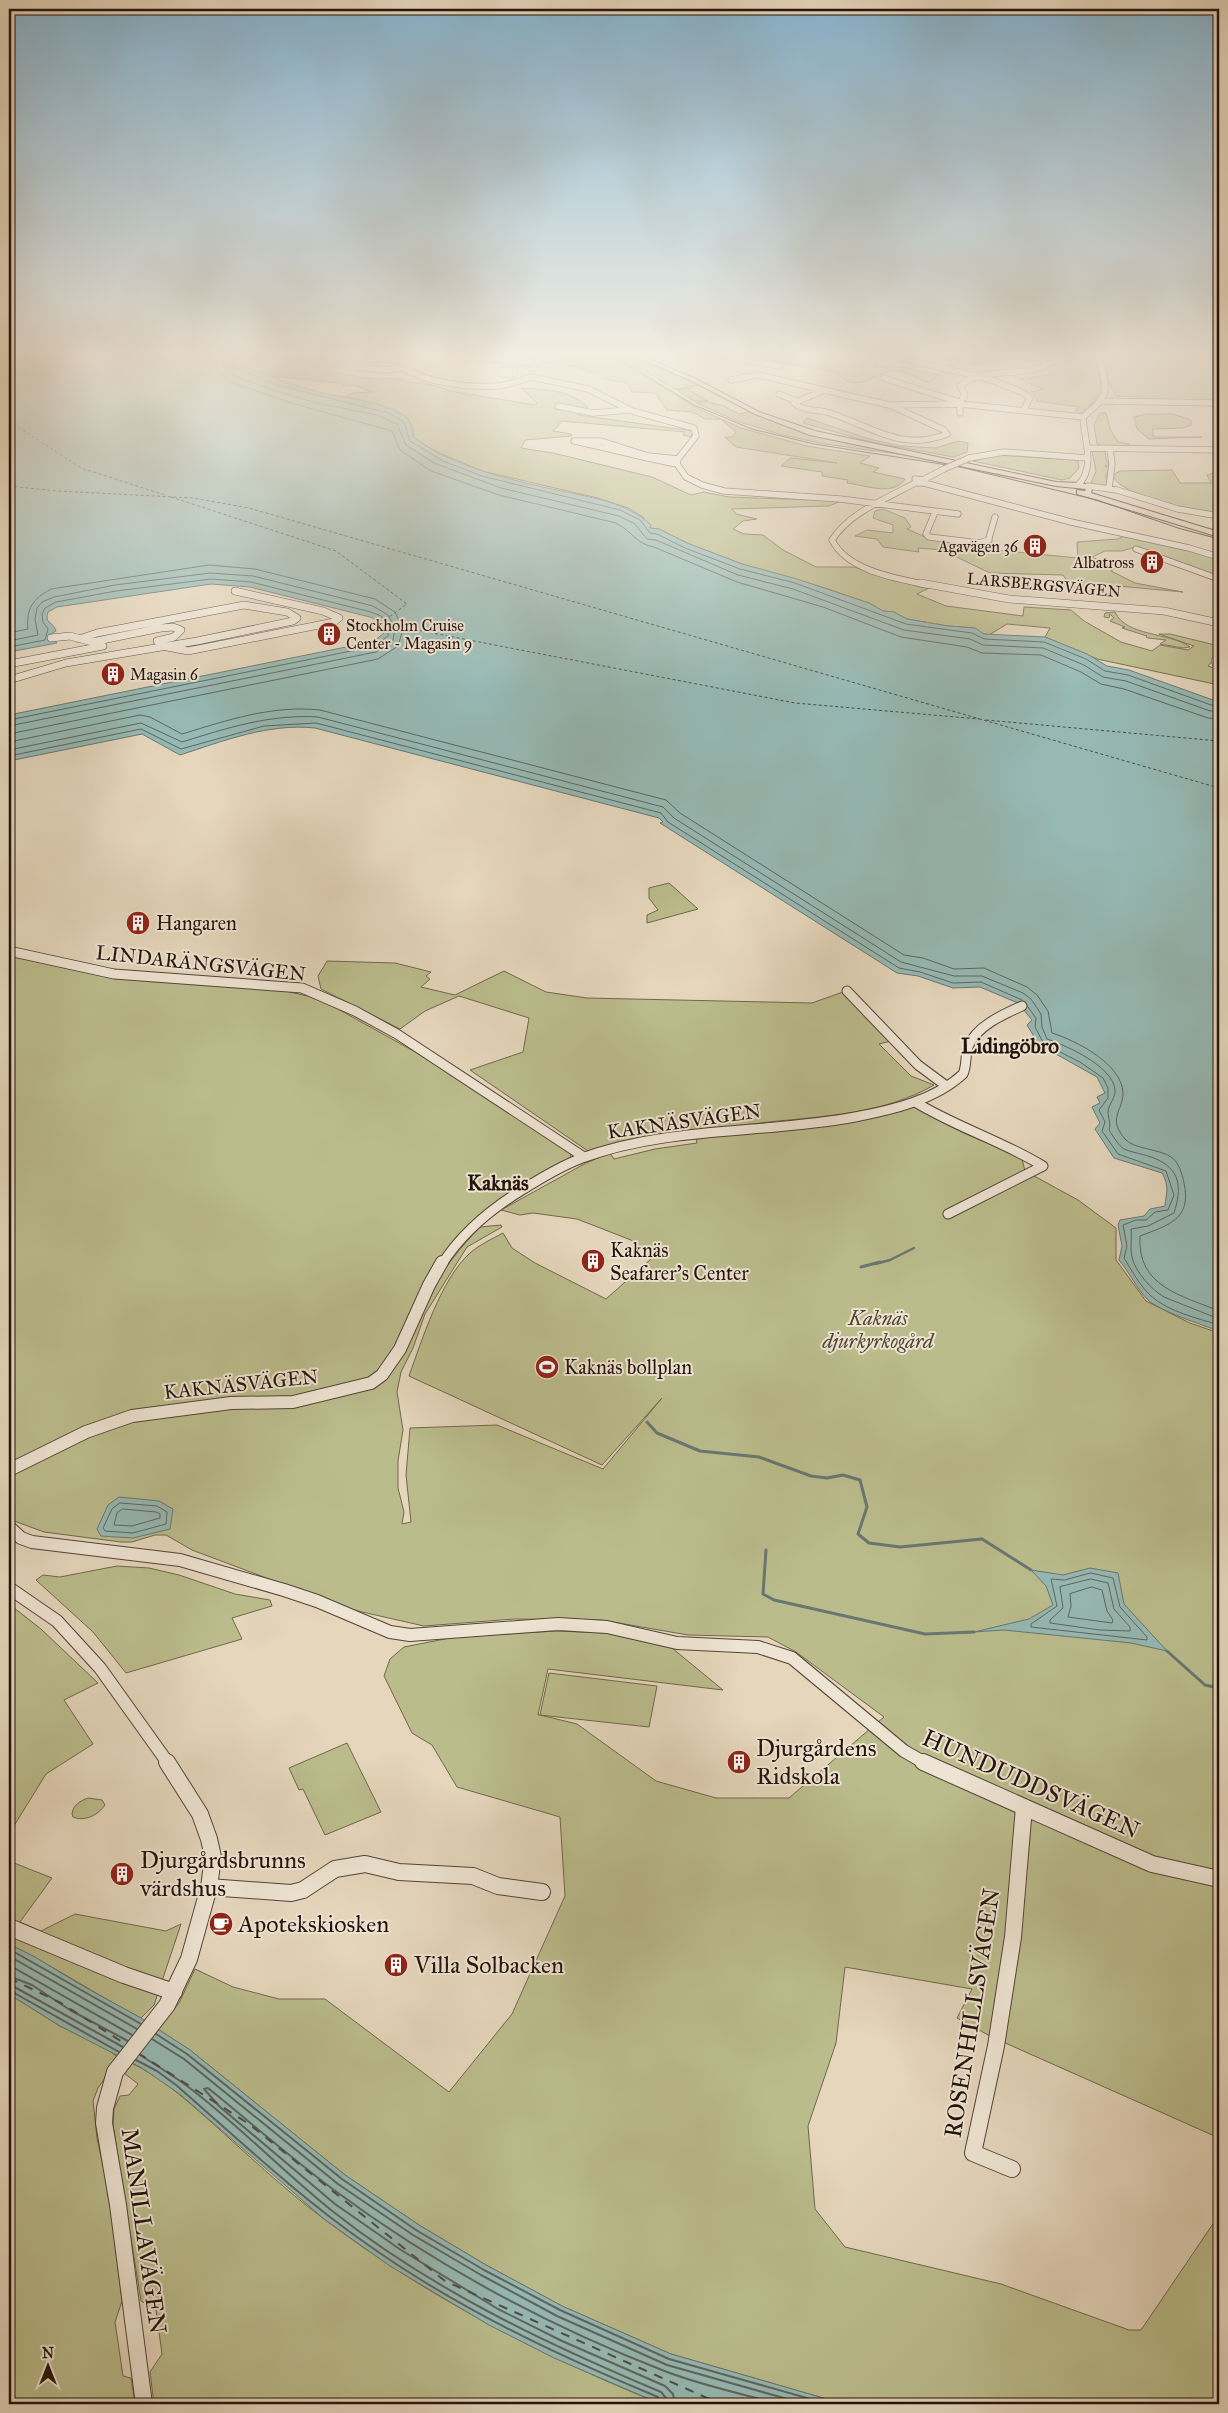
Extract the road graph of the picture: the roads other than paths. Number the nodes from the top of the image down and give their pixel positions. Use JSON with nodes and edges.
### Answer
{"nodes":[{"id":1,"x":680,"y":470,"type":"edge"},
{"id":2,"x":943,"y":470,"type":"edge"},
{"id":3,"x":992,"y":470,"type":"edge"},
{"id":4,"x":992,"y":470,"type":"edge"},
{"id":5,"x":1087,"y":470,"type":"edge"},
{"id":6,"x":1093,"y":470,"type":"edge"},
{"id":7,"x":1111,"y":470,"type":"edge"},
{"id":8,"x":1087,"y":475,"type":"junction"},
{"id":9,"x":1030,"y":477,"type":"junction"},
{"id":10,"x":923,"y":481,"type":"junction"},
{"id":11,"x":1082,"y":488,"type":"junction"},
{"id":12,"x":1109,"y":488,"type":"junction"},
{"id":13,"x":877,"y":504,"type":"junction"},
{"id":14,"x":935,"y":512,"type":"junction"},
{"id":15,"x":958,"y":514,"type":"dead end"},
{"id":16,"x":1219,"y":516,"type":"edge"},
{"id":17,"x":995,"y":517,"type":"dead end"},
{"id":18,"x":1219,"y":535,"type":"edge"},
{"id":19,"x":1136,"y":549,"type":"dead end"},
{"id":20,"x":1219,"y":557,"type":"edge"},
{"id":21,"x":1219,"y":579,"type":"edge"},
{"id":22,"x":235,"y":591,"type":"dead end"},
{"id":23,"x":1219,"y":623,"type":"edge"},
{"id":24,"x":131,"y":635,"type":"junction"},
{"id":25,"x":51,"y":638,"type":"dead end"},
{"id":26,"x":79,"y":639,"type":"junction"},
{"id":27,"x":162,"y":645,"type":"junction"},
{"id":28,"x":9,"y":664,"type":"edge"},
{"id":29,"x":9,"y":673,"type":"edge"},
{"id":30,"x":9,"y":680,"type":"edge"},
{"id":31,"x":9,"y":951,"type":"edge"},
{"id":32,"x":847,"y":991,"type":"dead end"},
{"id":33,"x":1022,"y":1006,"type":"dead end"},
{"id":34,"x":946,"y":1085,"type":"junction"},
{"id":35,"x":915,"y":1102,"type":"junction"},
{"id":36,"x":584,"y":1157,"type":"junction"},
{"id":37,"x":948,"y":1214,"type":"dead end"},
{"id":38,"x":9,"y":1470,"type":"edge"},
{"id":39,"x":9,"y":1527,"type":"edge"},
{"id":40,"x":9,"y":1588,"type":"edge"},
{"id":41,"x":1024,"y":1807,"type":"junction"},
{"id":42,"x":1219,"y":1879,"type":"edge"},
{"id":43,"x":209,"y":1887,"type":"junction"},
{"id":44,"x":542,"y":1892,"type":"dead end"},
{"id":45,"x":9,"y":1927,"type":"edge"},
{"id":46,"x":174,"y":1992,"type":"junction"},
{"id":47,"x":1012,"y":2169,"type":"dead end"},
{"id":48,"x":144,"y":2404,"type":"edge"}],
"edges":[{"from":1,"to":13,"type":"street"},
{"from":2,"to":10,"type":"street","bridge":true},
{"from":3,"to":9,"type":"main road"},
{"from":4,"to":11,"type":"main road"},
{"from":5,"to":8,"type":"street"},
{"from":6,"to":11,"type":"street"},
{"from":7,"to":12,"type":"street"},
{"from":8,"to":9,"type":"main road"},
{"from":8,"to":11,"type":"street"},
{"from":9,"to":11,"type":"main road"},
{"from":10,"to":13,"type":"street","name":"LARSBERGSVÄGEN"},
{"from":10,"to":20,"type":"street"},
{"from":11,"to":12,"type":"street"},
{"from":11,"to":18,"type":"main road"},
{"from":12,"to":16,"type":"street"},
{"from":13,"to":14,"type":"street"},
{"from":13,"to":23,"type":"street","name":"LARSBERGSVÄGEN"},
{"from":14,"to":15,"type":"street"},
{"from":14,"to":17,"type":"street"},
{"from":19,"to":21,"type":"street"},
{"from":22,"to":27,"type":"street"},
{"from":24,"to":26,"type":"street"},
{"from":24,"to":28,"type":"street"},
{"from":24,"to":29,"type":"street"},
{"from":25,"to":26,"type":"street"},
{"from":26,"to":27,"type":"street"},
{"from":27,"to":30,"type":"street"},
{"from":31,"to":36,"type":"street","name":"LINDARÄNGSVÄGEN"},
{"from":32,"to":34,"type":"street"},
{"from":33,"to":34,"type":"street","name":"KAKNÄSVÄGEN"},
{"from":34,"to":35,"type":"street","name":"KAKNÄSVÄGEN"},
{"from":35,"to":36,"type":"street","name":"KAKNÄSVÄGEN"},
{"from":35,"to":37,"type":"street"},
{"from":36,"to":38,"type":"street","name":"KAKNÄSVÄGEN"},
{"from":39,"to":41,"type":"street","name":"HUNDUDDSVÄGEN"},
{"from":40,"to":43,"type":"street","name":"MANILLAVÄGEN"},
{"from":41,"to":42,"type":"street","name":"HUNDUDDSVÄGEN"},
{"from":41,"to":47,"type":"street","name":"ROSENHILLSVÄGEN"},
{"from":43,"to":44,"type":"street"},
{"from":43,"to":46,"type":"street","name":"MANILLAVÄGEN"},
{"from":45,"to":46,"type":"street"},
{"from":46,"to":48,"type":"street","name":"MANILLAVÄGEN"}]}
